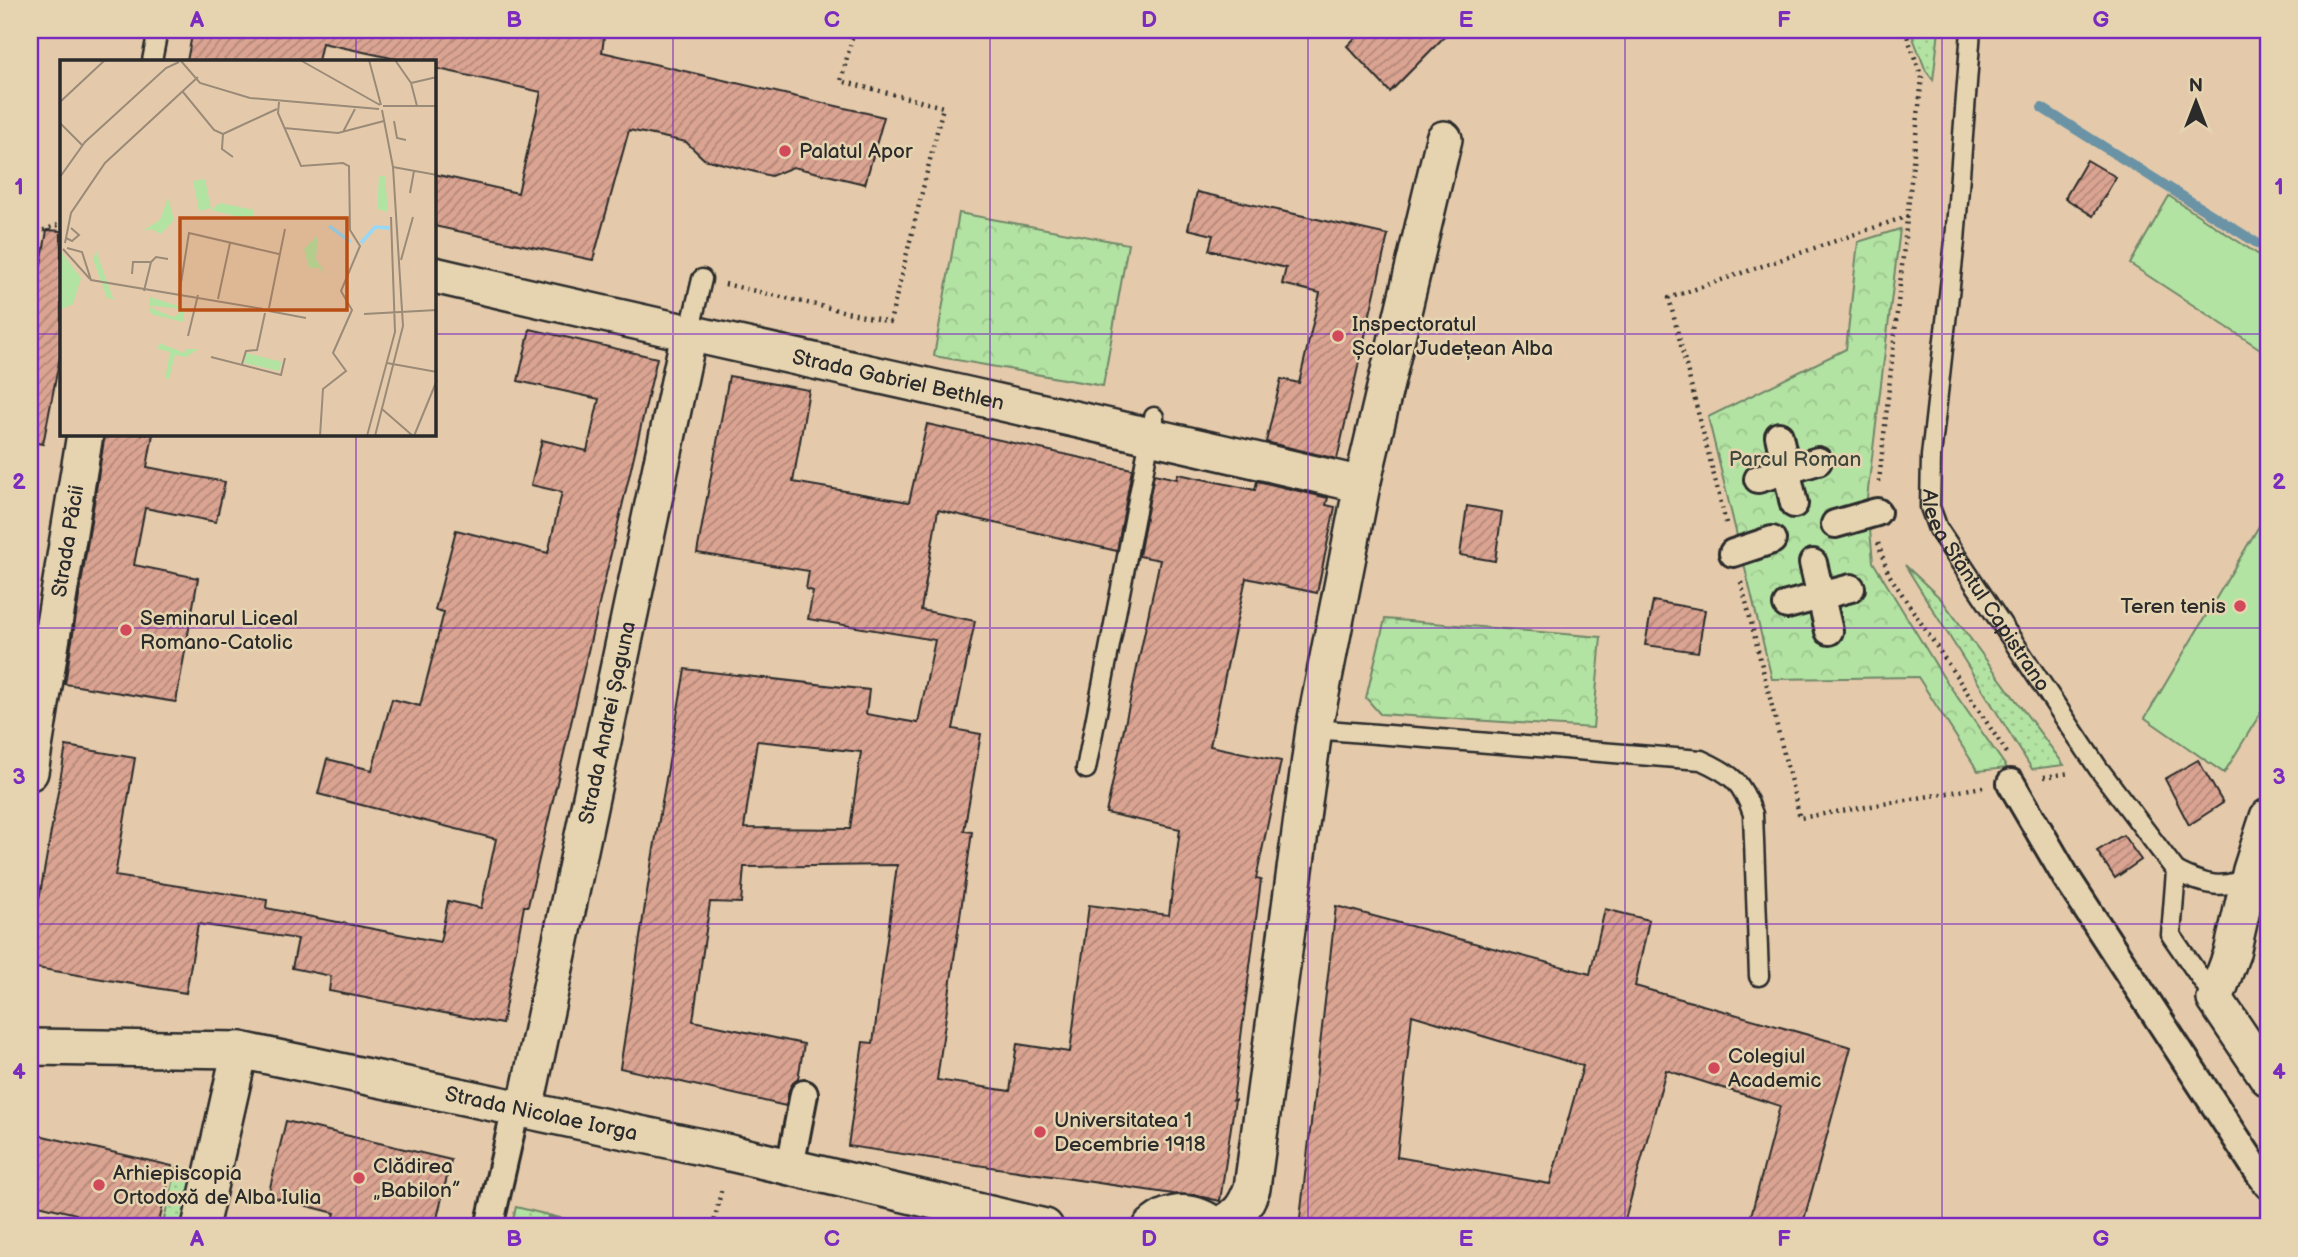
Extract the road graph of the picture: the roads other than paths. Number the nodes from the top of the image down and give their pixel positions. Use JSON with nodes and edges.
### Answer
{"nodes":[{"id":1,"x":158,"y":30,"type":"edge"},
{"id":2,"x":1971,"y":30,"type":"edge"},
{"id":3,"x":152,"y":60,"type":"edge"},
{"id":4,"x":1444,"y":139,"type":"dead end"},
{"id":5,"x":436,"y":275,"type":"edge"},
{"id":6,"x":702,"y":279,"type":"road end"},
{"id":7,"x":689,"y":334,"type":"junction"},
{"id":8,"x":1152,"y":426,"type":"junction"},
{"id":9,"x":85,"y":436,"type":"edge"},
{"id":10,"x":1779,"y":436,"type":"dead end"},
{"id":11,"x":1818,"y":461,"type":"dead end"},
{"id":12,"x":1787,"y":471,"type":"junction"},
{"id":13,"x":1758,"y":480,"type":"dead end"},
{"id":14,"x":1362,"y":485,"type":"junction"},
{"id":15,"x":1794,"y":504,"type":"dead end"},
{"id":16,"x":1877,"y":512,"type":"dead end"},
{"id":17,"x":1835,"y":524,"type":"dead end"},
{"id":18,"x":1772,"y":540,"type":"dead end"},
{"id":19,"x":1733,"y":552,"type":"dead end"},
{"id":20,"x":1813,"y":563,"type":"dead end"},
{"id":21,"x":1851,"y":588,"type":"dead end"},
{"id":22,"x":1821,"y":596,"type":"junction"},
{"id":23,"x":1787,"y":605,"type":"dead end"},
{"id":24,"x":1829,"y":631,"type":"dead end"},
{"id":25,"x":1314,"y":729,"type":"junction"},
{"id":26,"x":1086,"y":769,"type":"dead end"},
{"id":27,"x":30,"y":772,"type":"edge"},
{"id":28,"x":2024,"y":781,"type":"road end"},
{"id":29,"x":2268,"y":817,"type":"edge"},
{"id":30,"x":2251,"y":870,"type":"junction"},
{"id":31,"x":2176,"y":871,"type":"junction"},
{"id":32,"x":1759,"y":976,"type":"dead end"},
{"id":33,"x":2215,"y":999,"type":"junction"},
{"id":34,"x":30,"y":1047,"type":"edge"},
{"id":35,"x":240,"y":1050,"type":"junction"},
{"id":36,"x":2268,"y":1078,"type":"edge"},
{"id":37,"x":804,"y":1094,"type":"dead end"},
{"id":38,"x":521,"y":1109,"type":"junction"},
{"id":39,"x":790,"y":1167,"type":"junction"},
{"id":40,"x":2268,"y":1185,"type":"edge"},
{"id":41,"x":200,"y":1227,"type":"edge"},
{"id":42,"x":489,"y":1227,"type":"edge"},
{"id":43,"x":1045,"y":1227,"type":"edge"},
{"id":44,"x":1151,"y":1227,"type":"edge"},
{"id":45,"x":1217,"y":1227,"type":"edge"}],
"edges":[{"from":1,"to":3,"type":"lane"},
{"from":2,"to":31,"type":"lane","name":"Aleea Sfântul Capistrano"},
{"from":4,"to":14,"type":"street"},
{"from":5,"to":7,"type":"street","name":"Strada Gabriel Bethlen"},
{"from":6,"to":7,"type":"lane"},
{"from":7,"to":8,"type":"street","name":"Strada Gabriel Bethlen"},
{"from":7,"to":38,"type":"street","name":"Strada Andrei Șaguna"},
{"from":8,"to":14,"type":"street","name":"Strada Gabriel Bethlen"},
{"from":8,"to":26,"type":"lane"},
{"from":9,"to":27,"type":"street","name":"Strada Păcii"},
{"from":10,"to":12,"type":"street"},
{"from":11,"to":12,"type":"street"},
{"from":12,"to":13,"type":"street"},
{"from":12,"to":15,"type":"street"},
{"from":14,"to":25,"type":"street"},
{"from":16,"to":17,"type":"street"},
{"from":18,"to":19,"type":"street"},
{"from":20,"to":22,"type":"street"},
{"from":21,"to":22,"type":"street"},
{"from":22,"to":23,"type":"street"},
{"from":22,"to":24,"type":"street"},
{"from":25,"to":32,"type":"lane"},
{"from":25,"to":45,"type":"street"},
{"from":28,"to":40,"type":"street"},
{"from":29,"to":30,"type":"street"},
{"from":30,"to":31,"type":"lane"},
{"from":30,"to":33,"type":"street"},
{"from":31,"to":33,"type":"lane"},
{"from":33,"to":36,"type":"street"},
{"from":34,"to":35,"type":"street","name":"Strada Nicolae Iorga"},
{"from":35,"to":38,"type":"street","name":"Strada Nicolae Iorga"},
{"from":35,"to":41,"type":"street"},
{"from":37,"to":39,"type":"street"},
{"from":38,"to":39,"type":"street","name":"Strada Nicolae Iorga"},
{"from":38,"to":42,"type":"street"},
{"from":39,"to":43,"type":"street","name":"Strada Nicolae Iorga"},
{"from":44,"to":45,"type":"street"}]}
